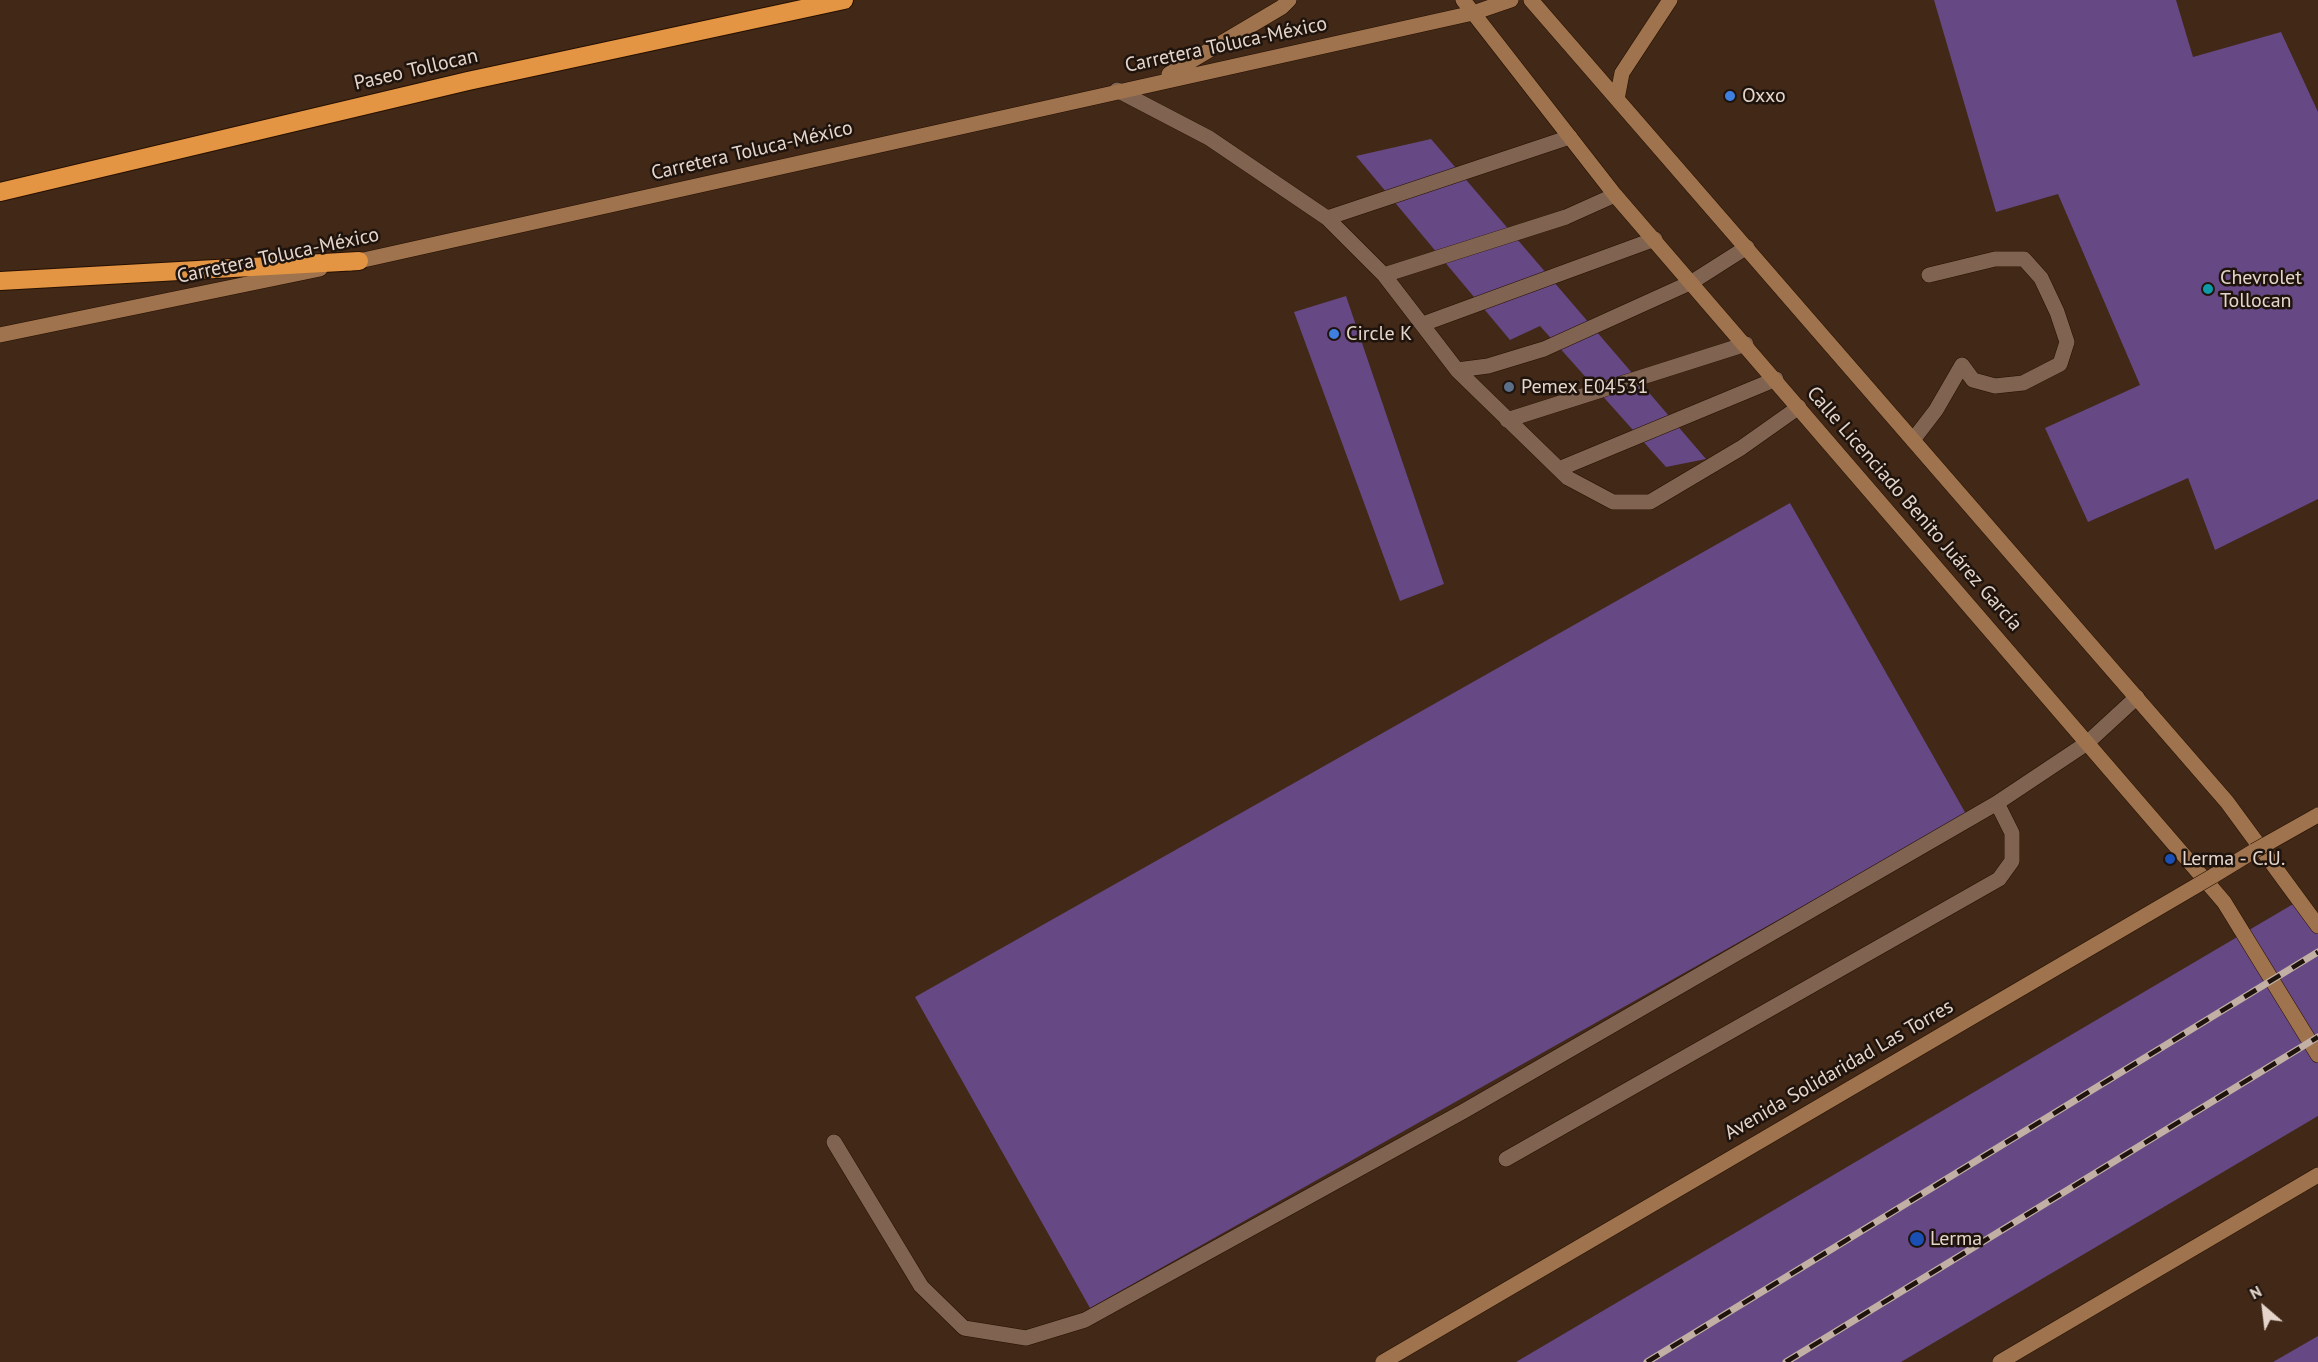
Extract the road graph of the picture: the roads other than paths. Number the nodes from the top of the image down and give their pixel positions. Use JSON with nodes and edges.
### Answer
{"nodes":[{"id":1,"x":844,"y":0,"type":"edge"},
{"id":2,"x":1289,"y":0,"type":"edge"},
{"id":3,"x":1463,"y":0,"type":"edge"},
{"id":4,"x":1511,"y":0,"type":"edge"},
{"id":5,"x":1531,"y":0,"type":"edge"},
{"id":6,"x":1670,"y":0,"type":"edge"},
{"id":7,"x":1473,"y":13,"type":"junction"},
{"id":8,"x":1156,"y":81,"type":"junction"},
{"id":9,"x":1117,"y":90,"type":"junction"},
{"id":10,"x":1617,"y":99,"type":"junction"},
{"id":11,"x":1570,"y":137,"type":"junction"},
{"id":12,"x":0,"y":192,"type":"edge"},
{"id":13,"x":1615,"y":195,"type":"junction"},
{"id":14,"x":1327,"y":218,"type":"junction"},
{"id":15,"x":1654,"y":239,"type":"junction"},
{"id":16,"x":1747,"y":247,"type":"junction"},
{"id":17,"x":359,"y":261,"type":"junction"},
{"id":18,"x":1929,"y":274,"type":"dead end"},
{"id":19,"x":1384,"y":275,"type":"junction"},
{"id":20,"x":0,"y":281,"type":"edge"},
{"id":21,"x":1692,"y":282,"type":"junction"},
{"id":22,"x":1423,"y":324,"type":"junction"},
{"id":23,"x":0,"y":335,"type":"edge"},
{"id":24,"x":1746,"y":344,"type":"junction"},
{"id":25,"x":1457,"y":370,"type":"junction"},
{"id":26,"x":1776,"y":379,"type":"junction"},
{"id":27,"x":1799,"y":407,"type":"junction"},
{"id":28,"x":1507,"y":420,"type":"junction"},
{"id":29,"x":1913,"y":440,"type":"junction"},
{"id":30,"x":1559,"y":470,"type":"junction"},
{"id":31,"x":2137,"y":698,"type":"junction"},
{"id":32,"x":2087,"y":742,"type":"junction"},
{"id":33,"x":1997,"y":802,"type":"junction"},
{"id":34,"x":2318,"y":815,"type":"edge"},
{"id":35,"x":2318,"y":926,"type":"edge"},
{"id":36,"x":2318,"y":1055,"type":"edge"},
{"id":37,"x":834,"y":1142,"type":"dead end"},
{"id":38,"x":1506,"y":1159,"type":"dead end"},
{"id":39,"x":2318,"y":1175,"type":"edge"},
{"id":40,"x":1383,"y":1362,"type":"edge"},
{"id":41,"x":2000,"y":1362,"type":"edge"}],
"edges":[{"from":1,"to":12,"type":"highway","name":"Paseo Tollocan"},
{"from":2,"to":8,"type":"main road"},
{"from":3,"to":7,"type":"main road","name":"Calle Licenciado Benito Juárez García"},
{"from":4,"to":7,"type":"main road","name":"Carretera Toluca-México"},
{"from":5,"to":10,"type":"main road"},
{"from":6,"to":10,"type":"main road"},
{"from":7,"to":8,"type":"main road","name":"Carretera Toluca-México"},
{"from":7,"to":11,"type":"main road","name":"Calle Licenciado Benito Juárez García"},
{"from":8,"to":9,"type":"main road","name":"Carretera Toluca-México"},
{"from":9,"to":14,"type":"lane"},
{"from":9,"to":17,"type":"main road","name":"Carretera Toluca-México"},
{"from":10,"to":16,"type":"main road"},
{"from":11,"to":13,"type":"main road","name":"Calle Licenciado Benito Juárez García"},
{"from":11,"to":14,"type":"lane"},
{"from":13,"to":15,"type":"main road","name":"Calle Licenciado Benito Juárez García"},
{"from":13,"to":19,"type":"lane"},
{"from":14,"to":19,"type":"lane"},
{"from":15,"to":21,"type":"main road","name":"Calle Licenciado Benito Juárez García"},
{"from":15,"to":22,"type":"lane"},
{"from":16,"to":21,"type":"lane"},
{"from":16,"to":29,"type":"main road"},
{"from":17,"to":20,"type":"highway"},
{"from":17,"to":23,"type":"main road","name":"Carretera Toluca-México"},
{"from":18,"to":29,"type":"lane"},
{"from":19,"to":22,"type":"lane"},
{"from":21,"to":24,"type":"main road","name":"Calle Licenciado Benito Juárez García"},
{"from":21,"to":25,"type":"lane"},
{"from":22,"to":25,"type":"lane"},
{"from":24,"to":26,"type":"main road","name":"Calle Licenciado Benito Juárez García"},
{"from":24,"to":28,"type":"lane"},
{"from":25,"to":28,"type":"lane"},
{"from":26,"to":27,"type":"main road","name":"Calle Licenciado Benito Juárez García"},
{"from":26,"to":30,"type":"lane"},
{"from":27,"to":30,"type":"lane"},
{"from":27,"to":32,"type":"main road","name":"Calle Licenciado Benito Juárez García"},
{"from":28,"to":30,"type":"lane"},
{"from":29,"to":31,"type":"main road"},
{"from":31,"to":32,"type":"lane"},
{"from":31,"to":35,"type":"main road"},
{"from":32,"to":33,"type":"lane"},
{"from":32,"to":36,"type":"main road","name":"Calle Licenciado Benito Juárez García"},
{"from":33,"to":37,"type":"lane"},
{"from":33,"to":38,"type":"lane"},
{"from":34,"to":40,"type":"main road","name":"Avenida Solidaridad Las Torres","bridge":true},
{"from":39,"to":41,"type":"main road"}]}
